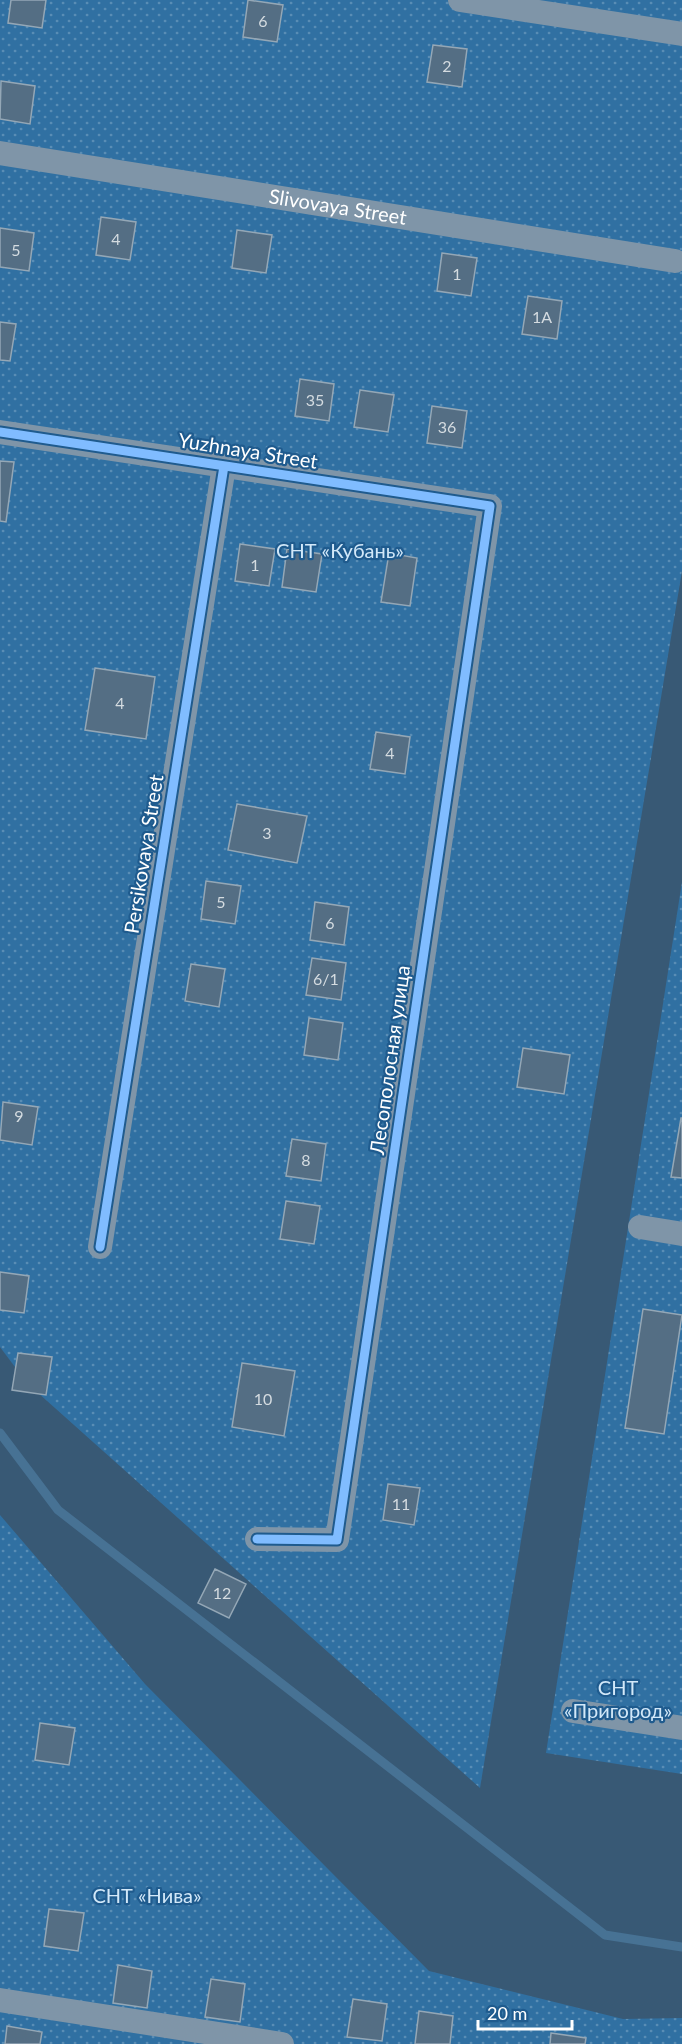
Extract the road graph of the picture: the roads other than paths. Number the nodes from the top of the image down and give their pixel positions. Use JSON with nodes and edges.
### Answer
{"nodes":[{"id":1,"x":460,"y":0,"type":"edge"},
{"id":2,"x":682,"y":34,"type":"edge"},
{"id":3,"x":0,"y":153,"type":"edge"},
{"id":4,"x":675,"y":261,"type":"dead end"},
{"id":5,"x":0,"y":432,"type":"edge"},
{"id":6,"x":224,"y":466,"type":"junction"},
{"id":7,"x":490,"y":506,"type":"joint"},
{"id":8,"x":640,"y":1227,"type":"dead end"},
{"id":9,"x":682,"y":1234,"type":"edge"},
{"id":10,"x":100,"y":1247,"type":"dead end"},
{"id":11,"x":257,"y":1539,"type":"dead end"},
{"id":12,"x":573,"y":1711,"type":"dead end"},
{"id":13,"x":682,"y":1728,"type":"edge"},
{"id":14,"x":0,"y":2000,"type":"edge"},
{"id":15,"x":282,"y":2044,"type":"edge"}],
"edges":[{"from":1,"to":2,"type":"street"},
{"from":3,"to":4,"type":"street","name":"Slivovaya Street"},
{"from":5,"to":6,"type":"street","name":"Yuzhnaya Street"},
{"from":6,"to":7,"type":"street","name":"Yuzhnaya Street"},
{"from":6,"to":10,"type":"street","name":"Persikovaya Street"},
{"from":7,"to":11,"type":"street","name":"Лесополосная улица"},
{"from":8,"to":9,"type":"street"},
{"from":12,"to":13,"type":"street"},
{"from":14,"to":15,"type":"street"}]}
